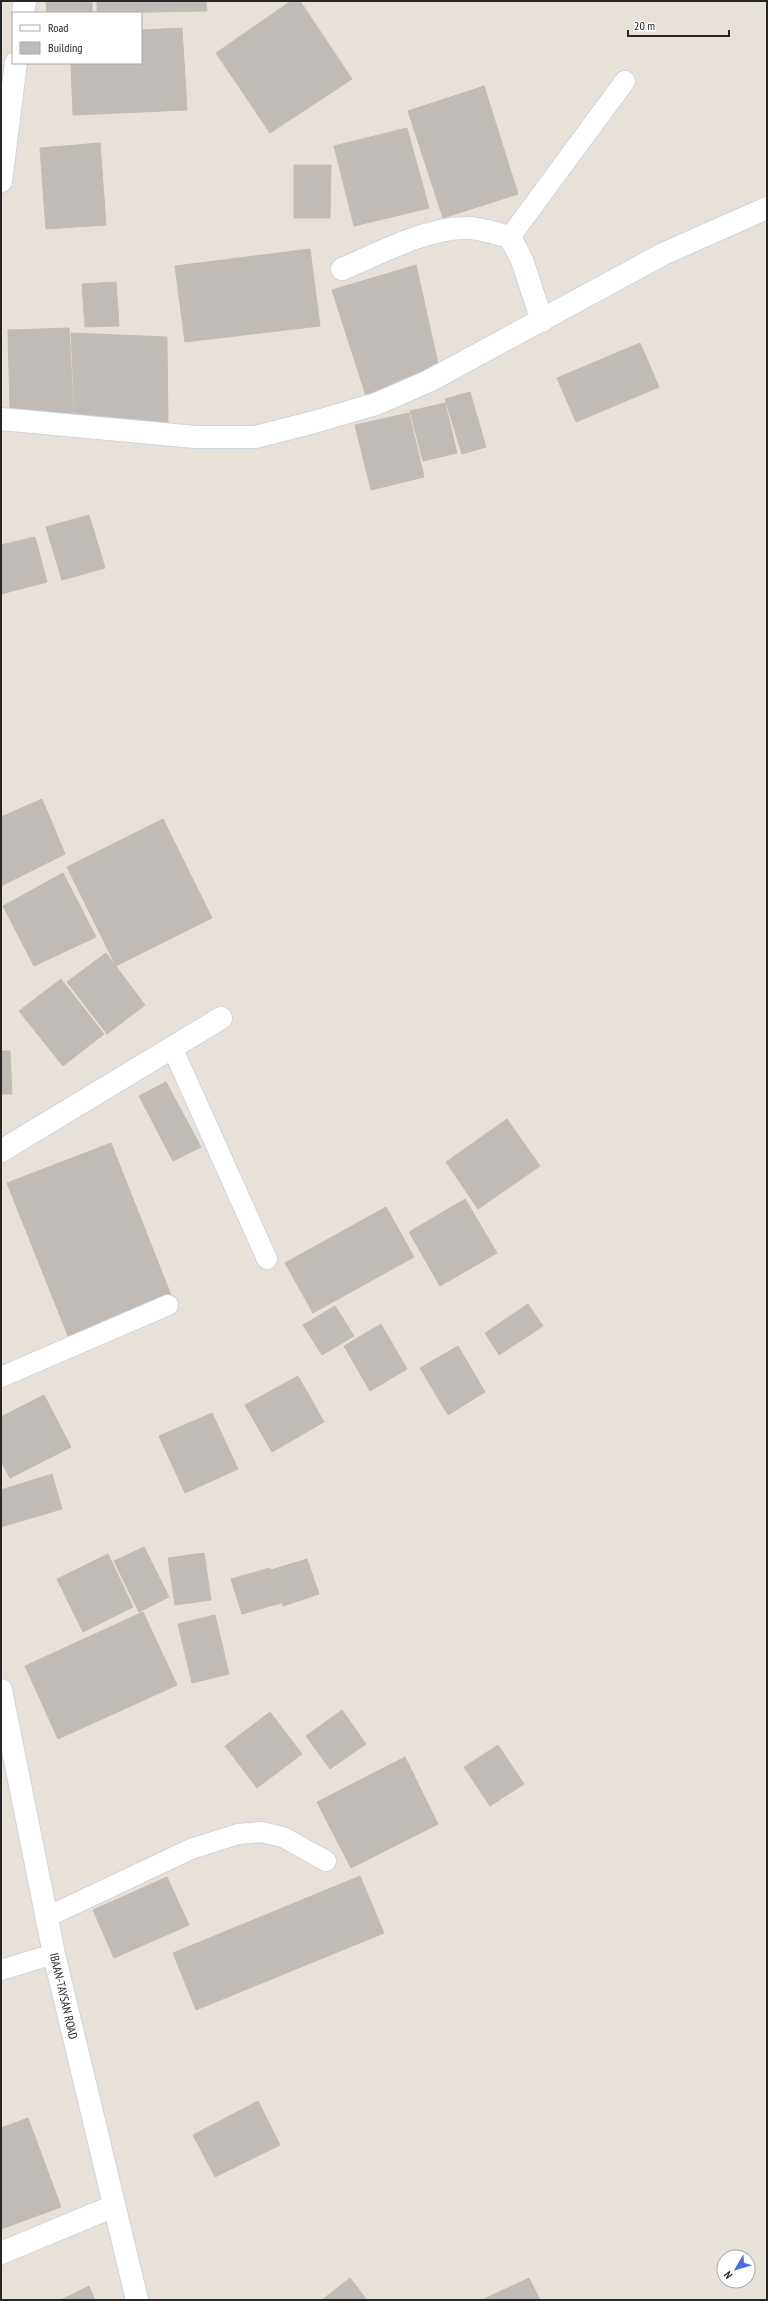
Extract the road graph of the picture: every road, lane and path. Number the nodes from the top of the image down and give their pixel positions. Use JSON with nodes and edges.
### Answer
{"nodes":[{"id":1,"x":25,"y":1,"type":"edge"},
{"id":2,"x":23,"y":12,"type":"edge"},
{"id":3,"x":16,"y":64,"type":"edge"},
{"id":4,"x":624,"y":81,"type":"dead end"},
{"id":5,"x":1,"y":181,"type":"edge"},
{"id":6,"x":767,"y":208,"type":"edge"},
{"id":7,"x":510,"y":237,"type":"junction"},
{"id":8,"x":342,"y":269,"type":"dead end"},
{"id":9,"x":542,"y":321,"type":"junction"},
{"id":10,"x":1,"y":419,"type":"edge"},
{"id":11,"x":221,"y":1018,"type":"dead end"},
{"id":12,"x":172,"y":1047,"type":"junction"},
{"id":13,"x":1,"y":1151,"type":"edge"},
{"id":14,"x":267,"y":1259,"type":"dead end"},
{"id":15,"x":168,"y":1305,"type":"dead end"},
{"id":16,"x":1,"y":1377,"type":"edge"},
{"id":17,"x":1,"y":1690,"type":"edge"},
{"id":18,"x":7,"y":1755,"type":"edge"},
{"id":19,"x":326,"y":1860,"type":"dead end"},
{"id":20,"x":47,"y":1917,"type":"junction"},
{"id":21,"x":54,"y":1954,"type":"junction"},
{"id":22,"x":1,"y":1970,"type":"edge"},
{"id":23,"x":114,"y":2206,"type":"junction"},
{"id":24,"x":1,"y":2253,"type":"edge"},
{"id":25,"x":138,"y":2300,"type":"edge"}],
"edges":[{"from":1,"to":2,"type":"street"},
{"from":3,"to":5,"type":"street"},
{"from":4,"to":7,"type":"lane"},
{"from":6,"to":9,"type":"street"},
{"from":7,"to":8,"type":"street"},
{"from":7,"to":9,"type":"street"},
{"from":9,"to":10,"type":"street"},
{"from":11,"to":12,"type":"street"},
{"from":12,"to":13,"type":"street"},
{"from":12,"to":14,"type":"lane"},
{"from":15,"to":16,"type":"lane"},
{"from":17,"to":18,"type":"street","name":"IBAAN-TAYSAN ROAD"},
{"from":18,"to":20,"type":"street","name":"IBAAN-TAYSAN ROAD"},
{"from":19,"to":20,"type":"lane"},
{"from":20,"to":21,"type":"street","name":"IBAAN-TAYSAN ROAD"},
{"from":21,"to":22,"type":"lane"},
{"from":21,"to":23,"type":"street","name":"IBAAN-TAYSAN ROAD"},
{"from":23,"to":24,"type":"street"},
{"from":23,"to":25,"type":"street","name":"IBAAN-TAYSAN ROAD"}]}
